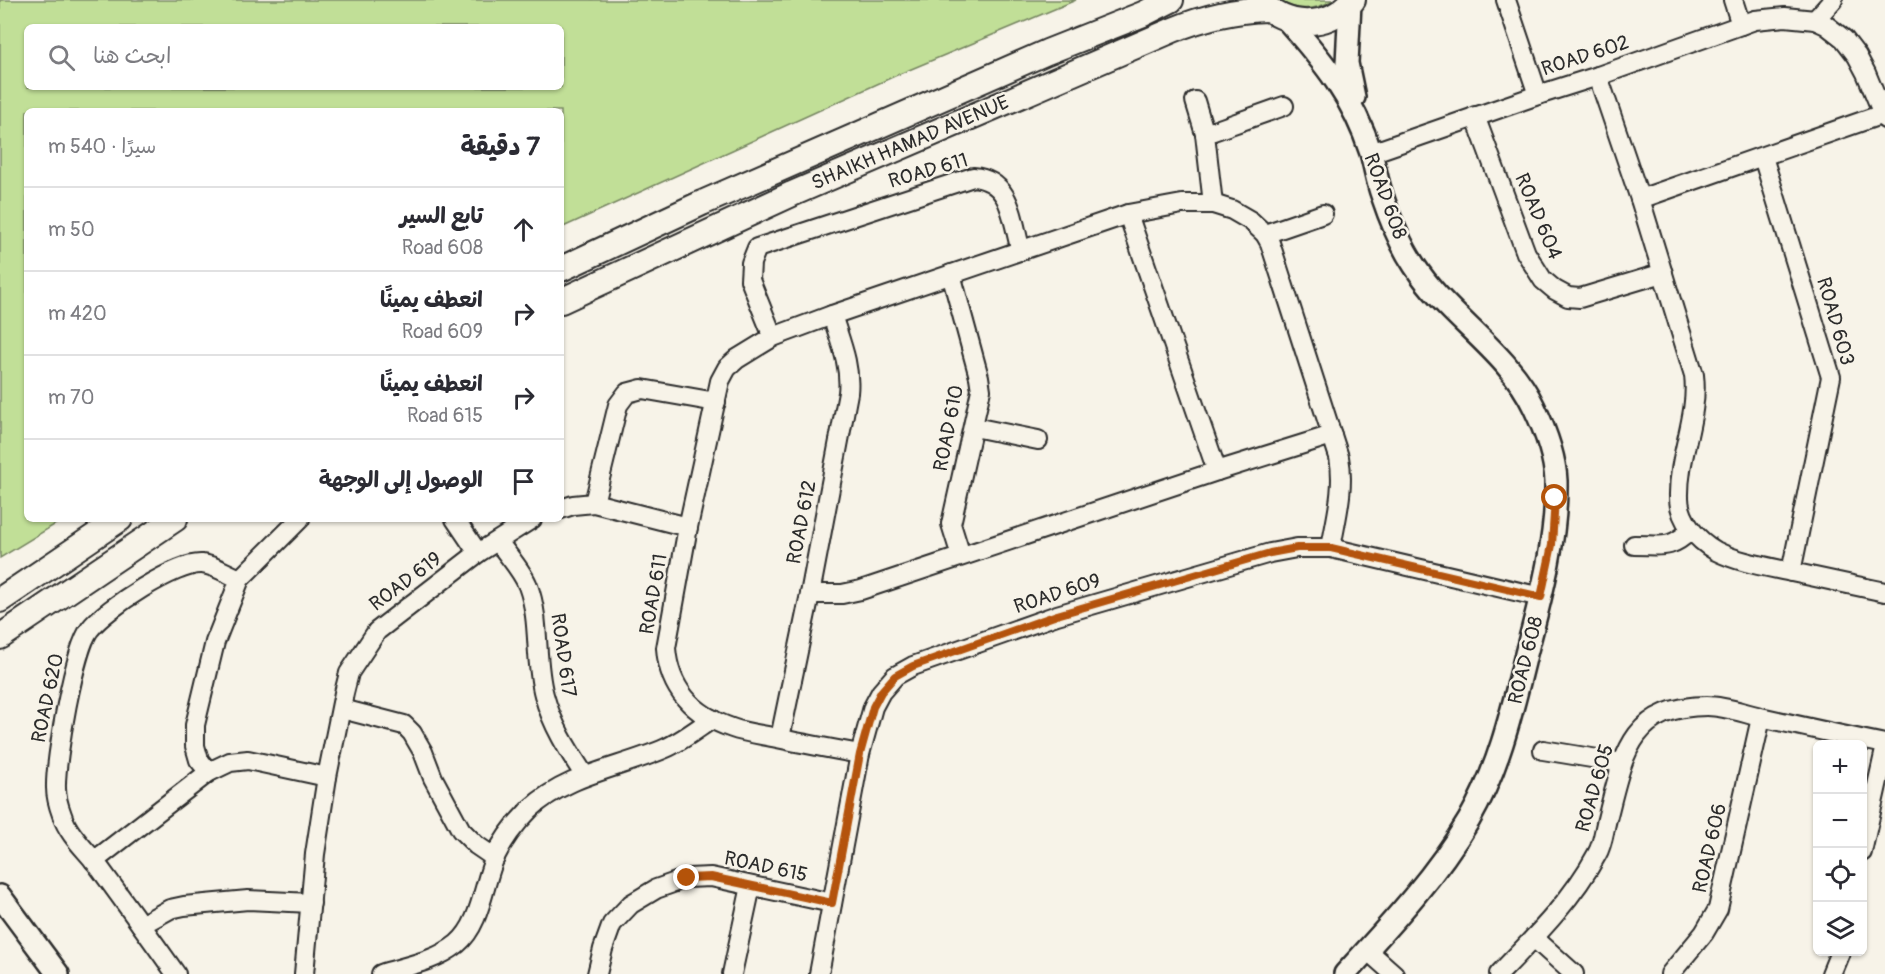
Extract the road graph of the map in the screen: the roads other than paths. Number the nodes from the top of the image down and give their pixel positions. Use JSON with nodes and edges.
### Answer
{"nodes":[{"id":1,"x":1171,"y":0,"type":"edge"},
{"id":2,"x":1506,"y":0,"type":"edge"},
{"id":3,"x":1733,"y":0,"type":"edge"},
{"id":4,"x":1833,"y":0,"type":"edge"},
{"id":5,"x":1352,"y":2,"type":"edge"},
{"id":6,"x":1150,"y":7,"type":"edge"},
{"id":7,"x":1271,"y":10,"type":"edge"},
{"id":8,"x":1815,"y":20,"type":"junction"},
{"id":9,"x":1741,"y":25,"type":"junction"},
{"id":10,"x":1598,"y":76,"type":"junction"},
{"id":11,"x":1538,"y":95,"type":"junction"},
{"id":12,"x":1195,"y":100,"type":"dead end"},
{"id":13,"x":1284,"y":106,"type":"dead end"},
{"id":14,"x":1475,"y":116,"type":"junction"},
{"id":15,"x":1884,"y":116,"type":"edge"},
{"id":16,"x":1205,"y":134,"type":"junction"},
{"id":17,"x":1368,"y":145,"type":"junction"},
{"id":18,"x":1762,"y":157,"type":"junction"},
{"id":19,"x":1640,"y":198,"type":"junction"},
{"id":20,"x":1213,"y":204,"type":"junction"},
{"id":21,"x":1128,"y":214,"type":"junction"},
{"id":22,"x":1323,"y":214,"type":"dead end"},
{"id":23,"x":1265,"y":234,"type":"junction"},
{"id":24,"x":1021,"y":251,"type":"junction"},
{"id":25,"x":564,"y":268,"type":"edge"},
{"id":26,"x":1663,"y":273,"type":"junction"},
{"id":27,"x":951,"y":274,"type":"junction"},
{"id":28,"x":564,"y":301,"type":"edge"},
{"id":29,"x":832,"y":315,"type":"junction"},
{"id":30,"x":773,"y":337,"type":"junction"},
{"id":31,"x":716,"y":402,"type":"junction"},
{"id":32,"x":974,"y":426,"type":"junction"},
{"id":33,"x":1332,"y":435,"type":"junction"},
{"id":34,"x":1038,"y":440,"type":"dead end"},
{"id":35,"x":1217,"y":471,"type":"junction"},
{"id":36,"x":594,"y":503,"type":"junction"},
{"id":37,"x":564,"y":508,"type":"edge"},
{"id":38,"x":116,"y":522,"type":"edge"},
{"id":39,"x":171,"y":522,"type":"edge"},
{"id":40,"x":297,"y":522,"type":"edge"},
{"id":41,"x":457,"y":522,"type":"edge"},
{"id":42,"x":527,"y":522,"type":"edge"},
{"id":43,"x":688,"y":527,"type":"junction"},
{"id":44,"x":1691,"y":530,"type":"junction"},
{"id":45,"x":498,"y":541,"type":"junction"},
{"id":46,"x":1634,"y":545,"type":"dead end"},
{"id":47,"x":1331,"y":548,"type":"junction"},
{"id":48,"x":478,"y":553,"type":"junction"},
{"id":49,"x":961,"y":556,"type":"junction"},
{"id":50,"x":1791,"y":572,"type":"junction"},
{"id":51,"x":240,"y":579,"type":"junction"},
{"id":52,"x":1885,"y":592,"type":"edge"},
{"id":53,"x":810,"y":594,"type":"junction"},
{"id":54,"x":1541,"y":597,"type":"junction"},
{"id":55,"x":0,"y":600,"type":"edge"},
{"id":56,"x":0,"y":637,"type":"edge"},
{"id":57,"x":342,"y":709,"type":"junction"},
{"id":58,"x":1761,"y":718,"type":"junction"},
{"id":59,"x":712,"y":719,"type":"junction"},
{"id":60,"x":780,"y":738,"type":"junction"},
{"id":61,"x":1885,"y":744,"type":"edge"},
{"id":62,"x":1544,"y":750,"type":"dead end"},
{"id":63,"x":1885,"y":750,"type":"edge"},
{"id":64,"x":860,"y":754,"type":"junction"},
{"id":65,"x":1622,"y":763,"type":"junction"},
{"id":66,"x":209,"y":772,"type":"junction"},
{"id":67,"x":585,"y":776,"type":"junction"},
{"id":68,"x":327,"y":777,"type":"junction"},
{"id":69,"x":1864,"y":848,"type":"edge"},
{"id":70,"x":495,"y":858,"type":"junction"},
{"id":71,"x":94,"y":861,"type":"junction"},
{"id":72,"x":751,"y":886,"type":"junction"},
{"id":73,"x":0,"y":896,"type":"edge"},
{"id":74,"x":311,"y":903,"type":"junction"},
{"id":75,"x":832,"y":903,"type":"junction"},
{"id":76,"x":141,"y":925,"type":"junction"},
{"id":77,"x":1534,"y":938,"type":"junction"},
{"id":78,"x":1367,"y":950,"type":"junction"},
{"id":79,"x":1837,"y":956,"type":"edge"},
{"id":80,"x":57,"y":974,"type":"edge"},
{"id":81,"x":176,"y":974,"type":"edge"},
{"id":82,"x":304,"y":974,"type":"edge"},
{"id":83,"x":381,"y":974,"type":"edge"},
{"id":84,"x":597,"y":974,"type":"edge"},
{"id":85,"x":732,"y":974,"type":"edge"},
{"id":86,"x":819,"y":974,"type":"edge"},
{"id":87,"x":1345,"y":974,"type":"edge"},
{"id":88,"x":1394,"y":974,"type":"edge"},
{"id":89,"x":1500,"y":974,"type":"edge"},
{"id":90,"x":1574,"y":974,"type":"edge"},
{"id":91,"x":1670,"y":974,"type":"edge"},
{"id":92,"x":1831,"y":974,"type":"edge"}],
"edges":[{"from":1,"to":6,"type":"main road","name":"SHAIKH HAMAD AVENUE"},
{"from":2,"to":11,"type":"street"},
{"from":3,"to":9,"type":"street"},
{"from":4,"to":8,"type":"street"},
{"from":5,"to":7,"type":"main road","name":"SHAIKH HAMAD AVENUE"},
{"from":5,"to":17,"type":"street","name":"ROAD 608"},
{"from":6,"to":25,"type":"main road","name":"SHAIKH HAMAD AVENUE"},
{"from":7,"to":17,"type":"street","name":"ROAD 608"},
{"from":7,"to":28,"type":"main road","name":"SHAIKH HAMAD AVENUE"},
{"from":8,"to":9,"type":"street","name":"ROAD 602"},
{"from":8,"to":15,"type":"street","name":"ROAD 602"},
{"from":9,"to":10,"type":"street","name":"ROAD 602"},
{"from":10,"to":11,"type":"street","name":"ROAD 602"},
{"from":10,"to":19,"type":"street"},
{"from":11,"to":14,"type":"street","name":"ROAD 602"},
{"from":12,"to":16,"type":"street"},
{"from":13,"to":16,"type":"street"},
{"from":14,"to":17,"type":"street","name":"ROAD 602"},
{"from":14,"to":26,"type":"street","name":"ROAD 604"},
{"from":15,"to":18,"type":"street"},
{"from":16,"to":20,"type":"street"},
{"from":17,"to":54,"type":"street","name":"ROAD 608"},
{"from":18,"to":19,"type":"street"},
{"from":18,"to":50,"type":"street","name":"ROAD 603"},
{"from":19,"to":26,"type":"street"},
{"from":20,"to":21,"type":"street","name":"ROAD 611"},
{"from":20,"to":23,"type":"street","name":"ROAD 611"},
{"from":21,"to":24,"type":"street","name":"ROAD 611"},
{"from":21,"to":35,"type":"street"},
{"from":22,"to":23,"type":"street"},
{"from":23,"to":33,"type":"street"},
{"from":24,"to":27,"type":"street","name":"ROAD 611"},
{"from":24,"to":30,"type":"street","name":"ROAD 611"},
{"from":26,"to":44,"type":"street"},
{"from":27,"to":29,"type":"street","name":"ROAD 611"},
{"from":27,"to":32,"type":"street","name":"ROAD 610"},
{"from":29,"to":30,"type":"street","name":"ROAD 611"},
{"from":29,"to":53,"type":"street","name":"ROAD 612"},
{"from":30,"to":31,"type":"street","name":"ROAD 611"},
{"from":31,"to":36,"type":"street"},
{"from":31,"to":43,"type":"street","name":"ROAD 611"},
{"from":32,"to":34,"type":"street"},
{"from":32,"to":49,"type":"street","name":"ROAD 610"},
{"from":33,"to":35,"type":"street"},
{"from":33,"to":47,"type":"street"},
{"from":35,"to":49,"type":"street"},
{"from":36,"to":37,"type":"street"},
{"from":36,"to":43,"type":"street"},
{"from":38,"to":55,"type":"main road"},
{"from":39,"to":56,"type":"main road"},
{"from":40,"to":51,"type":"street"},
{"from":41,"to":48,"type":"street"},
{"from":42,"to":45,"type":"street","name":"ROAD 619"},
{"from":43,"to":59,"type":"street","name":"ROAD 611"},
{"from":44,"to":46,"type":"street"},
{"from":44,"to":50,"type":"street"},
{"from":45,"to":48,"type":"street","name":"ROAD 619"},
{"from":45,"to":67,"type":"street","name":"ROAD 617"},
{"from":47,"to":54,"type":"street","name":"ROAD 609"},
{"from":47,"to":64,"type":"street","name":"ROAD 609"},
{"from":48,"to":57,"type":"street","name":"ROAD 619"},
{"from":49,"to":53,"type":"street"},
{"from":50,"to":52,"type":"street"},
{"from":51,"to":66,"type":"street"},
{"from":51,"to":71,"type":"street","name":"ROAD 620"},
{"from":53,"to":60,"type":"street","name":"ROAD 612"},
{"from":54,"to":78,"type":"street","name":"ROAD 608"},
{"from":57,"to":68,"type":"street","name":"ROAD 619"},
{"from":57,"to":70,"type":"street"},
{"from":58,"to":61,"type":"street","name":"ROAD 605"},
{"from":58,"to":65,"type":"street","name":"ROAD 605"},
{"from":58,"to":91,"type":"street","name":"ROAD 606"},
{"from":59,"to":60,"type":"street","name":"ROAD 611"},
{"from":59,"to":67,"type":"street"},
{"from":60,"to":64,"type":"street","name":"ROAD 611"},
{"from":62,"to":65,"type":"street"},
{"from":63,"to":69,"type":"street"},
{"from":64,"to":75,"type":"street","name":"ROAD 609"},
{"from":65,"to":77,"type":"street","name":"ROAD 605"},
{"from":66,"to":68,"type":"street"},
{"from":66,"to":71,"type":"street"},
{"from":67,"to":70,"type":"street"},
{"from":68,"to":74,"type":"street","name":"ROAD 619"},
{"from":70,"to":83,"type":"street"},
{"from":71,"to":76,"type":"street","name":"ROAD 620"},
{"from":72,"to":75,"type":"street","name":"ROAD 615"},
{"from":72,"to":84,"type":"street","name":"ROAD 615"},
{"from":72,"to":85,"type":"street"},
{"from":73,"to":80,"type":"street"},
{"from":74,"to":76,"type":"street"},
{"from":74,"to":82,"type":"street","name":"ROAD 619"},
{"from":75,"to":86,"type":"street","name":"ROAD 609"},
{"from":76,"to":81,"type":"street","name":"ROAD 620"},
{"from":77,"to":89,"type":"street","name":"ROAD 605"},
{"from":77,"to":90,"type":"street"},
{"from":78,"to":87,"type":"street","name":"ROAD 608"},
{"from":78,"to":88,"type":"street"},
{"from":79,"to":92,"type":"street"}]}
